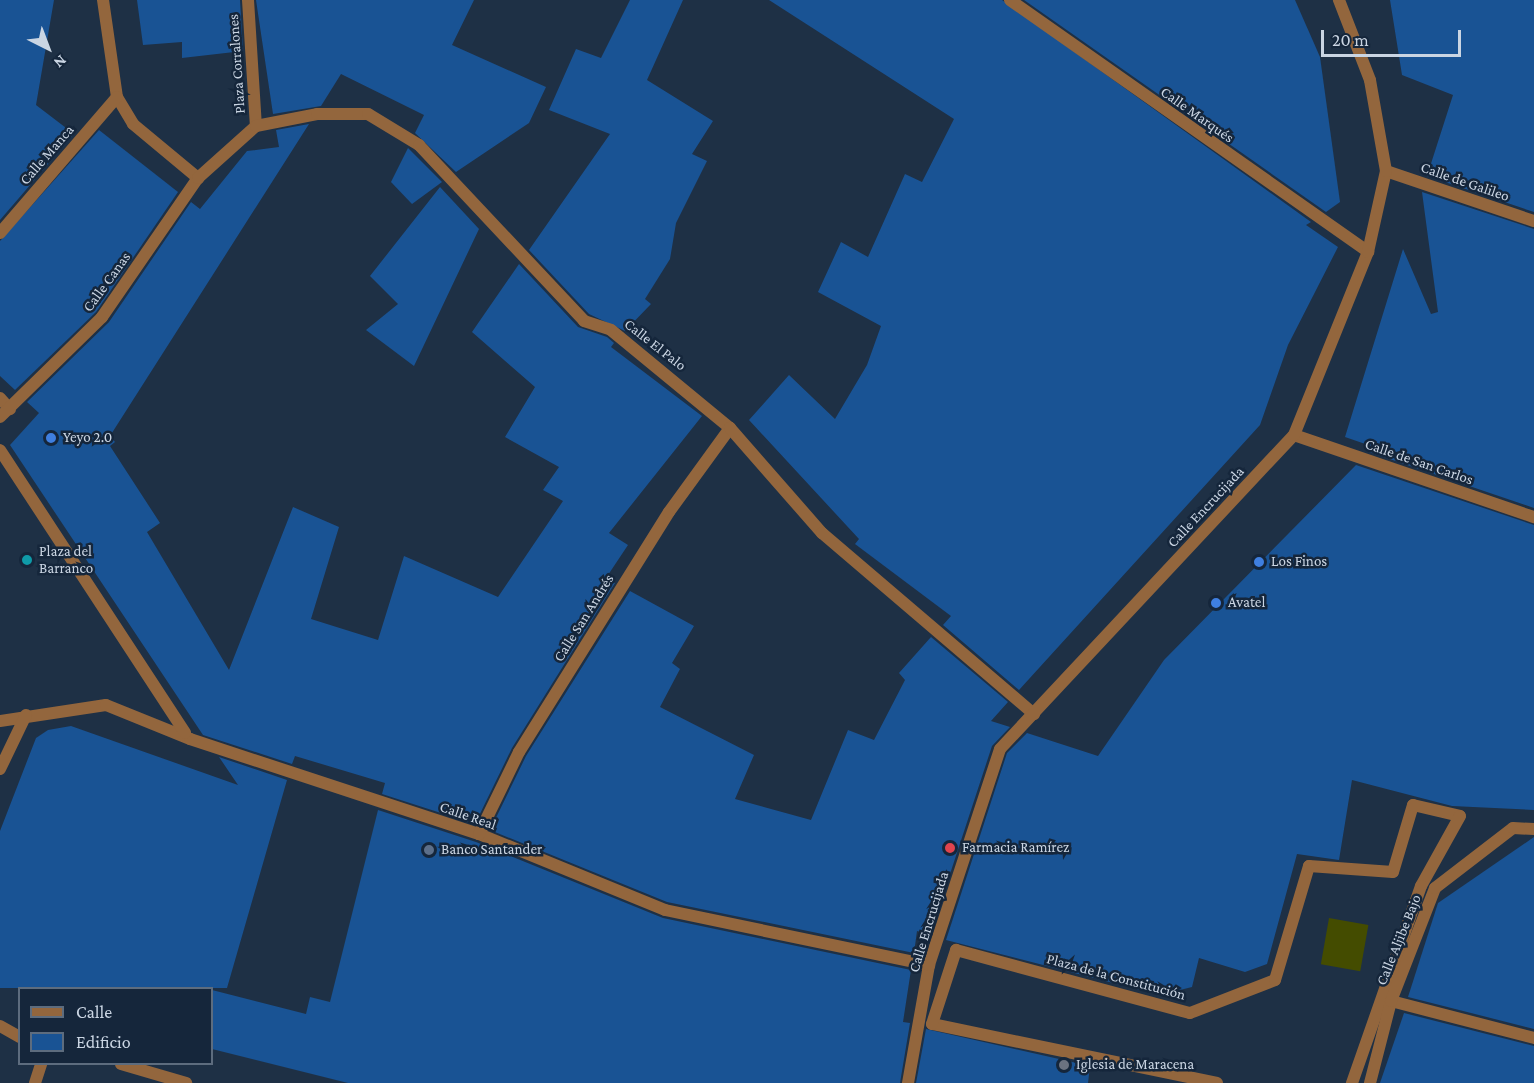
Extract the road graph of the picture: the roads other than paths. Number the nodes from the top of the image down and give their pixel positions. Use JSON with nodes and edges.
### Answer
{"nodes":[{"id":1,"x":103,"y":0,"type":"edge"},
{"id":2,"x":248,"y":0,"type":"edge"},
{"id":3,"x":1010,"y":0,"type":"edge"},
{"id":4,"x":1339,"y":0,"type":"edge"},
{"id":5,"x":117,"y":97,"type":"junction"},
{"id":6,"x":256,"y":126,"type":"junction"},
{"id":7,"x":1386,"y":171,"type":"junction"},
{"id":8,"x":198,"y":178,"type":"junction"},
{"id":9,"x":1534,"y":221,"type":"edge"},
{"id":10,"x":0,"y":233,"type":"edge"},
{"id":11,"x":1368,"y":252,"type":"junction"},
{"id":12,"x":0,"y":398,"type":"edge"},
{"id":13,"x":5,"y":413,"type":"edge"},
{"id":14,"x":730,"y":428,"type":"junction"},
{"id":15,"x":1294,"y":435,"type":"junction"},
{"id":16,"x":0,"y":450,"type":"edge"},
{"id":17,"x":1534,"y":517,"type":"edge"},
{"id":18,"x":1034,"y":714,"type":"junction"},
{"id":19,"x":26,"y":716,"type":"junction"},
{"id":20,"x":0,"y":721,"type":"edge"},
{"id":21,"x":185,"y":733,"type":"junction"},
{"id":22,"x":0,"y":769,"type":"edge"},
{"id":23,"x":1534,"y":829,"type":"edge"},
{"id":24,"x":479,"y":834,"type":"junction"},
{"id":25,"x":929,"y":965,"type":"junction"},
{"id":26,"x":1390,"y":1001,"type":"junction"},
{"id":27,"x":0,"y":1026,"type":"edge"},
{"id":28,"x":18,"y":1036,"type":"edge"},
{"id":29,"x":1534,"y":1038,"type":"edge"},
{"id":30,"x":40,"y":1065,"type":"edge"},
{"id":31,"x":125,"y":1065,"type":"edge"},
{"id":32,"x":36,"y":1083,"type":"edge"},
{"id":33,"x":186,"y":1083,"type":"edge"},
{"id":34,"x":908,"y":1083,"type":"edge"},
{"id":35,"x":1217,"y":1083,"type":"edge"},
{"id":36,"x":1352,"y":1083,"type":"edge"},
{"id":37,"x":1370,"y":1083,"type":"edge"}],
"edges":[{"from":1,"to":5,"type":"street"},
{"from":2,"to":6,"type":"street","name":"Plaza Corralones"},
{"from":3,"to":11,"type":"street","name":"Calle Marqués"},
{"from":4,"to":7,"type":"street","name":"Calle Encrucijada"},
{"from":5,"to":8,"type":"street"},
{"from":5,"to":10,"type":"street","name":"Calle Manca"},
{"from":6,"to":8,"type":"street"},
{"from":6,"to":14,"type":"street","name":"Calle El Palo"},
{"from":7,"to":9,"type":"street","name":"Calle de Galileo"},
{"from":7,"to":11,"type":"street","name":"Calle Encrucijada"},
{"from":8,"to":13,"type":"street","name":"Calle Canas"},
{"from":11,"to":15,"type":"street","name":"Calle Encrucijada"},
{"from":12,"to":13,"type":"street"},
{"from":14,"to":18,"type":"street","name":"Calle El Palo"},
{"from":14,"to":24,"type":"street","name":"Calle San Andrés"},
{"from":15,"to":17,"type":"street","name":"Calle de San Carlos"},
{"from":15,"to":18,"type":"street","name":"Calle Encrucijada"},
{"from":16,"to":21,"type":"street"},
{"from":18,"to":25,"type":"street","name":"Calle Encrucijada"},
{"from":19,"to":20,"type":"street","name":"Calle Real"},
{"from":19,"to":21,"type":"street","name":"Calle Real"},
{"from":19,"to":22,"type":"street"},
{"from":21,"to":24,"type":"street","name":"Calle Real"},
{"from":23,"to":26,"type":"street","name":"Calle Aljibe Bajo"},
{"from":24,"to":25,"type":"street","name":"Calle Real"},
{"from":25,"to":34,"type":"street","name":"Calle Encrucijada"},
{"from":26,"to":29,"type":"street"},
{"from":26,"to":37,"type":"street","name":"Calle Aljibe Bajo"},
{"from":27,"to":28,"type":"street"},
{"from":30,"to":32,"type":"street"},
{"from":31,"to":33,"type":"street"},
{"from":35,"to":36,"type":"street","name":"Plaza de la Constitución"}]}
